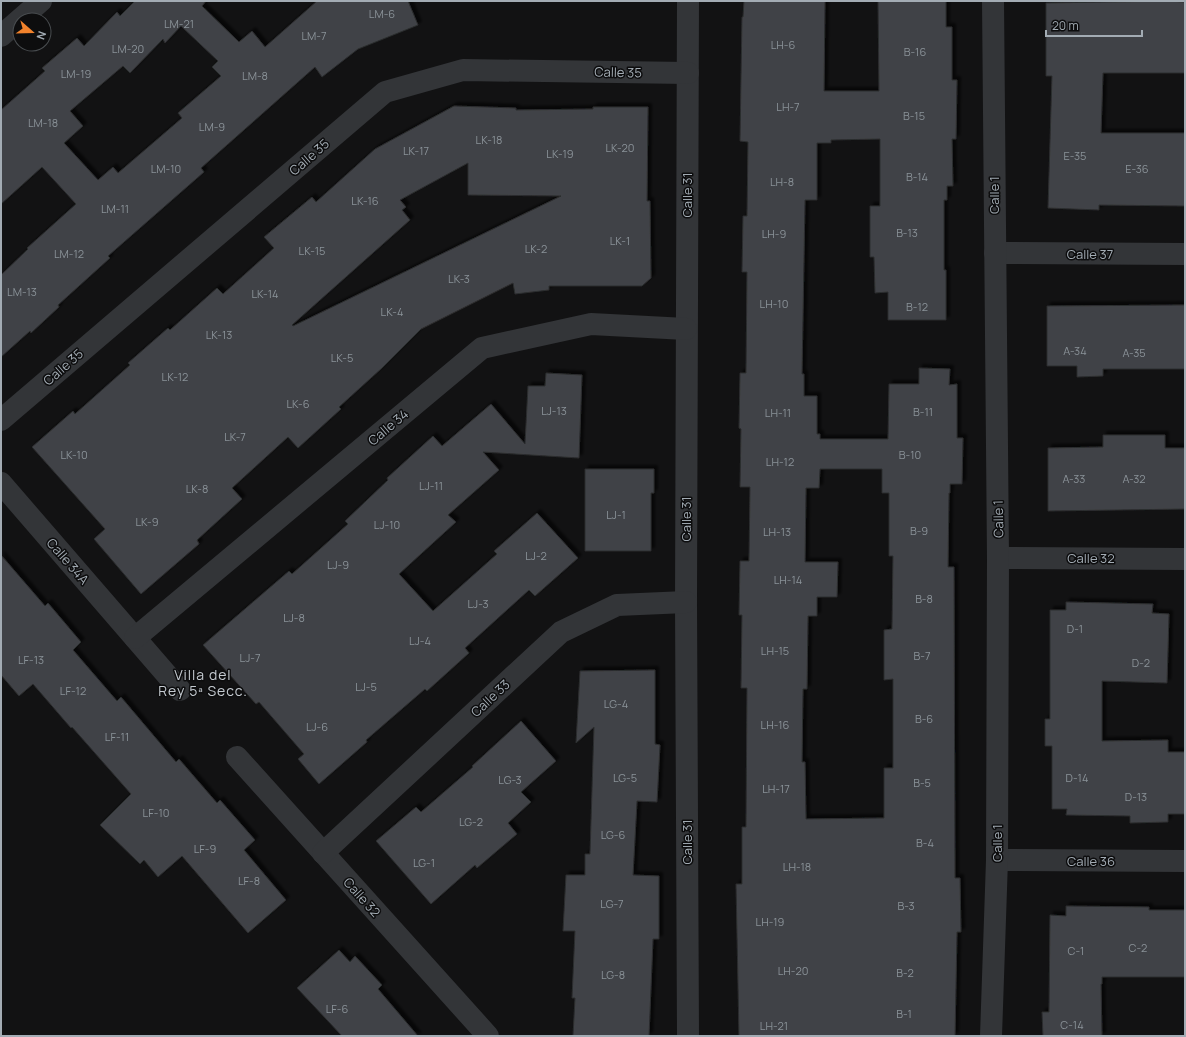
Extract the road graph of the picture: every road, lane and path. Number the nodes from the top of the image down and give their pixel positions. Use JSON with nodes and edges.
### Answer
{"nodes":[{"id":1,"x":41,"y":1,"type":"edge"},
{"id":2,"x":688,"y":1,"type":"edge"},
{"id":3,"x":993,"y":1,"type":"edge"},
{"id":4,"x":1,"y":36,"type":"edge"},
{"id":5,"x":688,"y":73,"type":"junction"},
{"id":6,"x":995,"y":254,"type":"junction"},
{"id":7,"x":1185,"y":254,"type":"edge"},
{"id":8,"x":686,"y":329,"type":"junction"},
{"id":9,"x":1,"y":420,"type":"edge"},
{"id":10,"x":1,"y":483,"type":"edge"},
{"id":11,"x":998,"y":558,"type":"junction"},
{"id":12,"x":1185,"y":559,"type":"edge"},
{"id":13,"x":686,"y":602,"type":"junction"},
{"id":14,"x":134,"y":638,"type":"junction"},
{"id":15,"x":180,"y":690,"type":"dead end"},
{"id":16,"x":237,"y":757,"type":"dead end"},
{"id":17,"x":323,"y":853,"type":"junction"},
{"id":18,"x":997,"y":860,"type":"junction"},
{"id":19,"x":1185,"y":861,"type":"edge"},
{"id":20,"x":488,"y":1036,"type":"edge"},
{"id":21,"x":688,"y":1036,"type":"edge"},
{"id":22,"x":991,"y":1036,"type":"edge"}],
"edges":[{"from":1,"to":4,"type":"street"},
{"from":2,"to":5,"type":"street","name":"Calle 31"},
{"from":3,"to":6,"type":"street","name":"Calle 1"},
{"from":5,"to":8,"type":"street","name":"Calle 31"},
{"from":5,"to":9,"type":"street","name":"Calle 35"},
{"from":6,"to":7,"type":"street","name":"Calle 37"},
{"from":6,"to":11,"type":"street","name":"Calle 1"},
{"from":8,"to":13,"type":"street","name":"Calle 31"},
{"from":8,"to":14,"type":"street","name":"Calle 34"},
{"from":10,"to":14,"type":"street","name":"Calle 34A"},
{"from":11,"to":12,"type":"street","name":"Calle 32"},
{"from":11,"to":18,"type":"street","name":"Calle 1"},
{"from":13,"to":17,"type":"street","name":"Calle 33"},
{"from":13,"to":21,"type":"street","name":"Calle 31"},
{"from":14,"to":15,"type":"street","name":"Calle 34A"},
{"from":16,"to":17,"type":"street","name":"Calle 32"},
{"from":17,"to":20,"type":"street","name":"Calle 32"},
{"from":18,"to":19,"type":"street","name":"Calle 36"},
{"from":18,"to":22,"type":"street","name":"Calle 1"}]}
